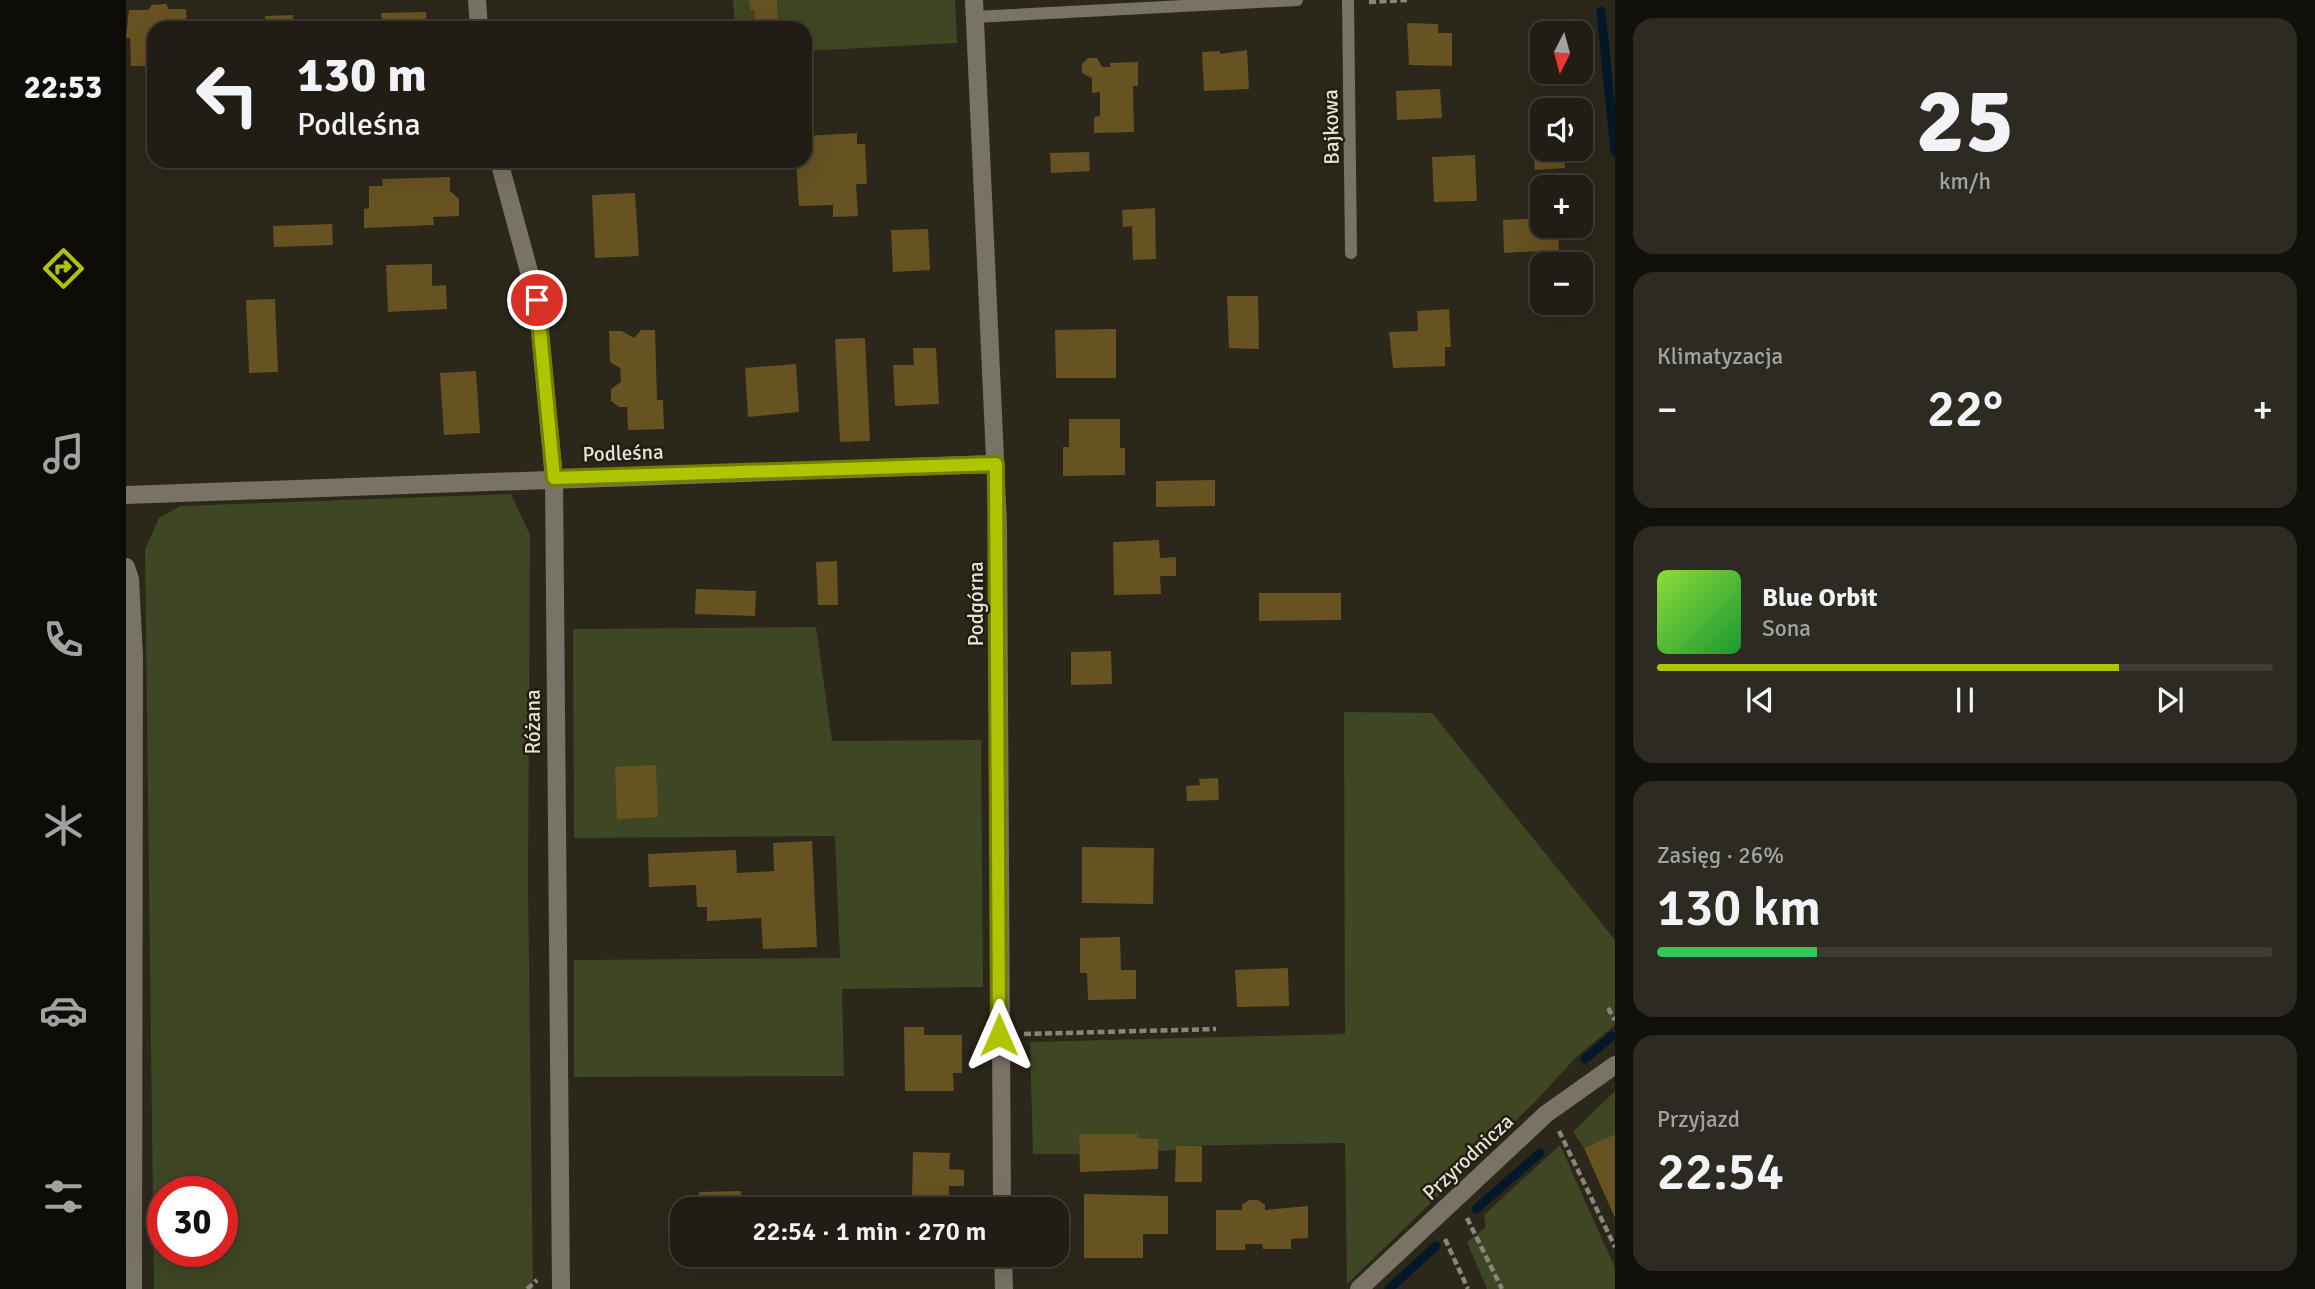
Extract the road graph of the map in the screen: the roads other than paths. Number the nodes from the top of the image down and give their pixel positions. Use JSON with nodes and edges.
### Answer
{"nodes":[{"id":1,"x":477,"y":0,"type":"edge"},
{"id":2,"x":1297,"y":0,"type":"edge"},
{"id":3,"x":1348,"y":1,"type":"edge"},
{"id":4,"x":975,"y":8,"type":"edge"},
{"id":5,"x":478,"y":21,"type":"edge"},
{"id":6,"x":501,"y":168,"type":"edge"},
{"id":7,"x":1351,"y":253,"type":"dead end"},
{"id":8,"x":996,"y":464,"type":"junction"},
{"id":9,"x":554,"y":478,"type":"junction"},
{"id":10,"x":126,"y":495,"type":"edge"},
{"id":11,"x":126,"y":567,"type":"edge"},
{"id":12,"x":1615,"y":1065,"type":"edge"},
{"id":13,"x":1002,"y":1197,"type":"edge"},
{"id":14,"x":1003,"y":1267,"type":"edge"},
{"id":15,"x":133,"y":1289,"type":"edge"},
{"id":16,"x":561,"y":1289,"type":"edge"},
{"id":17,"x":1004,"y":1289,"type":"edge"},
{"id":18,"x":1359,"y":1289,"type":"edge"}],
"edges":[{"from":1,"to":5,"type":"street"},
{"from":2,"to":4,"type":"lane"},
{"from":3,"to":7,"type":"lane","name":"Bajkowa"},
{"from":4,"to":8,"type":"street","name":"Podgórna"},
{"from":6,"to":9,"type":"street","name":"Różana"},
{"from":8,"to":9,"type":"street","name":"Podleśna"},
{"from":8,"to":13,"type":"street","name":"Podgórna"},
{"from":9,"to":10,"type":"street","name":"Podleśna"},
{"from":9,"to":16,"type":"street","name":"Różana"},
{"from":11,"to":15,"type":"street"},
{"from":12,"to":18,"type":"street","name":"Przyrodnicza"},
{"from":14,"to":17,"type":"street"}]}
